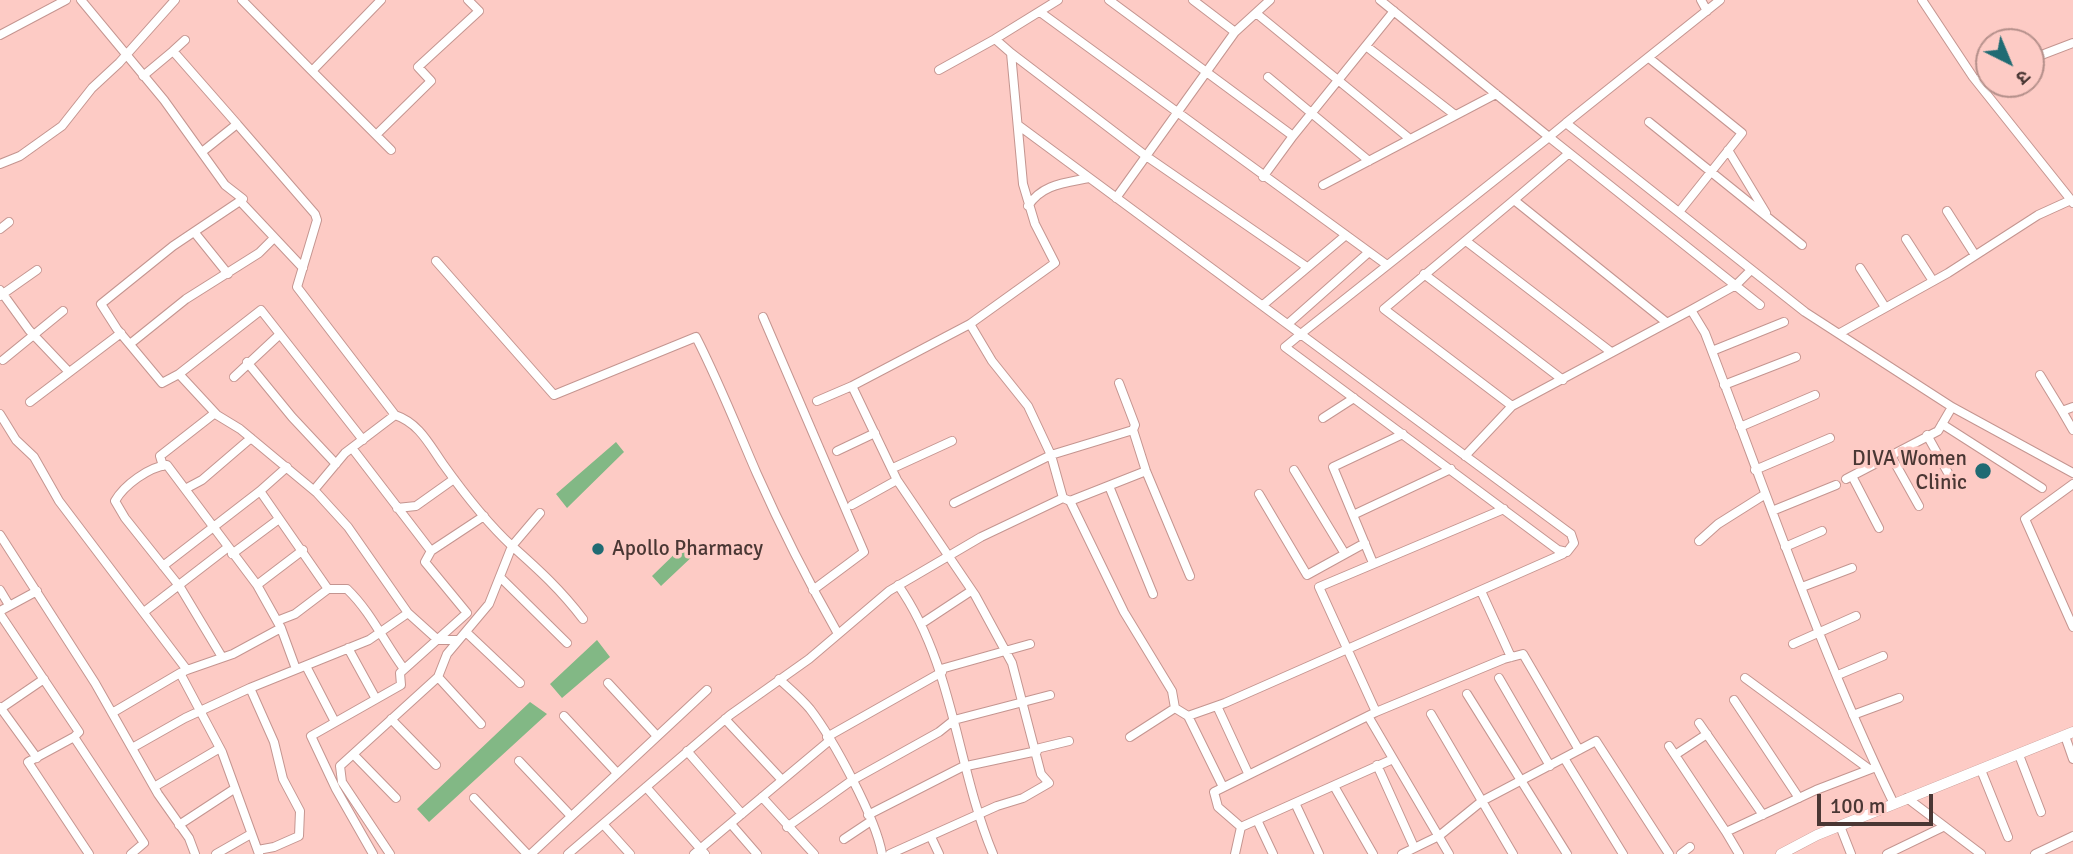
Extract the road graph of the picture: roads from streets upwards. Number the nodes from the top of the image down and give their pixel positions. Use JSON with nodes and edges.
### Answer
{"nodes":[{"id":1,"x":66,"y":0,"type":"edge"},
{"id":2,"x":81,"y":0,"type":"edge"},
{"id":3,"x":175,"y":0,"type":"edge"},
{"id":4,"x":242,"y":0,"type":"edge"},
{"id":5,"x":381,"y":0,"type":"edge"},
{"id":6,"x":468,"y":0,"type":"edge"},
{"id":7,"x":1058,"y":0,"type":"edge"},
{"id":8,"x":1109,"y":0,"type":"edge"},
{"id":9,"x":1193,"y":0,"type":"edge"},
{"id":10,"x":1270,"y":0,"type":"edge"},
{"id":11,"x":1380,"y":0,"type":"edge"},
{"id":12,"x":1701,"y":0,"type":"edge"},
{"id":13,"x":1720,"y":0,"type":"edge"},
{"id":14,"x":1922,"y":0,"type":"edge"},
{"id":15,"x":1394,"y":11,"type":"junction"},
{"id":16,"x":1707,"y":11,"type":"junction"},
{"id":17,"x":1040,"y":12,"type":"junction"},
{"id":18,"x":1256,"y":13,"type":"junction"},
{"id":19,"x":1235,"y":32,"type":"junction"},
{"id":20,"x":0,"y":35,"type":"edge"},
{"id":21,"x":995,"y":39,"type":"junction"},
{"id":22,"x":184,"y":40,"type":"dead end"},
{"id":23,"x":2073,"y":43,"type":"edge"},
{"id":24,"x":1366,"y":46,"type":"junction"},
{"id":25,"x":173,"y":51,"type":"junction"},
{"id":26,"x":127,"y":53,"type":"junction"},
{"id":27,"x":1011,"y":53,"type":"junction"},
{"id":28,"x":2045,"y":54,"type":"edge"},
{"id":29,"x":1649,"y":58,"type":"junction"},
{"id":30,"x":939,"y":70,"type":"dead end"},
{"id":31,"x":312,"y":71,"type":"junction"},
{"id":32,"x":1206,"y":75,"type":"junction"},
{"id":33,"x":143,"y":76,"type":"junction"},
{"id":34,"x":1268,"y":77,"type":"dead end"},
{"id":35,"x":1975,"y":79,"type":"edge"},
{"id":36,"x":1339,"y":80,"type":"junction"},
{"id":37,"x":1496,"y":94,"type":"junction"},
{"id":38,"x":1990,"y":98,"type":"edge"},
{"id":39,"x":1177,"y":113,"type":"junction"},
{"id":40,"x":1312,"y":114,"type":"junction"},
{"id":41,"x":1455,"y":115,"type":"junction"},
{"id":42,"x":1649,"y":122,"type":"dead end"},
{"id":43,"x":1566,"y":123,"type":"junction"},
{"id":44,"x":236,"y":124,"type":"junction"},
{"id":45,"x":1018,"y":125,"type":"junction"},
{"id":46,"x":376,"y":135,"type":"junction"},
{"id":47,"x":1293,"y":136,"type":"junction"},
{"id":48,"x":1549,"y":137,"type":"junction"},
{"id":49,"x":1410,"y":139,"type":"junction"},
{"id":50,"x":391,"y":150,"type":"dead end"},
{"id":51,"x":1728,"y":150,"type":"junction"},
{"id":52,"x":202,"y":152,"type":"junction"},
{"id":53,"x":1568,"y":154,"type":"junction"},
{"id":54,"x":1146,"y":156,"type":"junction"},
{"id":55,"x":1369,"y":161,"type":"junction"},
{"id":56,"x":0,"y":164,"type":"edge"},
{"id":57,"x":1711,"y":172,"type":"junction"},
{"id":58,"x":1263,"y":177,"type":"junction"},
{"id":59,"x":1089,"y":178,"type":"junction"},
{"id":60,"x":1323,"y":185,"type":"dead end"},
{"id":61,"x":1116,"y":198,"type":"junction"},
{"id":62,"x":1514,"y":200,"type":"junction"},
{"id":63,"x":240,"y":201,"type":"junction"},
{"id":64,"x":2072,"y":201,"type":"edge"},
{"id":65,"x":1028,"y":206,"type":"junction"},
{"id":66,"x":1947,"y":211,"type":"dead end"},
{"id":67,"x":1679,"y":212,"type":"junction"},
{"id":68,"x":1769,"y":218,"type":"junction"},
{"id":69,"x":9,"y":222,"type":"dead end"},
{"id":70,"x":0,"y":229,"type":"edge"},
{"id":71,"x":195,"y":233,"type":"junction"},
{"id":72,"x":1346,"y":235,"type":"junction"},
{"id":73,"x":274,"y":239,"type":"junction"},
{"id":74,"x":1906,"y":239,"type":"dead end"},
{"id":75,"x":1466,"y":241,"type":"junction"},
{"id":76,"x":1802,"y":245,"type":"dead end"},
{"id":77,"x":1369,"y":252,"type":"junction"},
{"id":78,"x":1975,"y":256,"type":"junction"},
{"id":79,"x":436,"y":261,"type":"dead end"},
{"id":80,"x":1387,"y":265,"type":"junction"},
{"id":81,"x":1307,"y":267,"type":"junction"},
{"id":82,"x":303,"y":268,"type":"junction"},
{"id":83,"x":1860,"y":268,"type":"dead end"},
{"id":84,"x":37,"y":270,"type":"dead end"},
{"id":85,"x":1750,"y":271,"type":"junction"},
{"id":86,"x":228,"y":274,"type":"junction"},
{"id":87,"x":1424,"y":274,"type":"junction"},
{"id":88,"x":1933,"y":281,"type":"junction"},
{"id":89,"x":1736,"y":285,"type":"junction"},
{"id":90,"x":1,"y":294,"type":"edge"},
{"id":91,"x":1262,"y":305,"type":"junction"},
{"id":92,"x":1760,"y":305,"type":"dead end"},
{"id":93,"x":1885,"y":307,"type":"junction"},
{"id":94,"x":1692,"y":310,"type":"junction"},
{"id":95,"x":63,"y":311,"type":"dead end"},
{"id":96,"x":762,"y":317,"type":"dead end"},
{"id":97,"x":1666,"y":322,"type":"junction"},
{"id":98,"x":1289,"y":323,"type":"junction"},
{"id":99,"x":1784,"y":323,"type":"dead end"},
{"id":100,"x":970,"y":324,"type":"junction"},
{"id":101,"x":121,"y":333,"type":"junction"},
{"id":102,"x":1302,"y":333,"type":"junction"},
{"id":103,"x":1840,"y":333,"type":"junction"},
{"id":104,"x":279,"y":335,"type":"junction"},
{"id":105,"x":34,"y":336,"type":"junction"},
{"id":106,"x":131,"y":344,"type":"junction"},
{"id":107,"x":1712,"y":351,"type":"junction"},
{"id":108,"x":1611,"y":352,"type":"junction"},
{"id":109,"x":1796,"y":357,"type":"dead end"},
{"id":110,"x":3,"y":360,"type":"dead end"},
{"id":111,"x":247,"y":362,"type":"junction"},
{"id":112,"x":68,"y":371,"type":"junction"},
{"id":113,"x":179,"y":374,"type":"junction"},
{"id":114,"x":2040,"y":375,"type":"dead end"},
{"id":115,"x":234,"y":377,"type":"dead end"},
{"id":116,"x":1563,"y":380,"type":"junction"},
{"id":117,"x":1119,"y":383,"type":"dead end"},
{"id":118,"x":1724,"y":385,"type":"junction"},
{"id":119,"x":852,"y":386,"type":"junction"},
{"id":120,"x":1815,"y":395,"type":"dead end"},
{"id":121,"x":1354,"y":398,"type":"junction"},
{"id":122,"x":817,"y":401,"type":"dead end"},
{"id":123,"x":30,"y":402,"type":"dead end"},
{"id":124,"x":1512,"y":406,"type":"junction"},
{"id":125,"x":1952,"y":407,"type":"junction"},
{"id":126,"x":2073,"y":407,"type":"edge"},
{"id":127,"x":2062,"y":411,"type":"junction"},
{"id":128,"x":215,"y":413,"type":"junction"},
{"id":129,"x":0,"y":414,"type":"edge"},
{"id":130,"x":395,"y":415,"type":"junction"},
{"id":131,"x":1323,"y":418,"type":"dead end"},
{"id":132,"x":1942,"y":424,"type":"junction"},
{"id":133,"x":1740,"y":427,"type":"junction"},
{"id":134,"x":1133,"y":430,"type":"junction"},
{"id":135,"x":2073,"y":430,"type":"edge"},
{"id":136,"x":876,"y":432,"type":"junction"},
{"id":137,"x":1403,"y":434,"type":"junction"},
{"id":138,"x":1927,"y":435,"type":"junction"},
{"id":139,"x":251,"y":438,"type":"junction"},
{"id":140,"x":1830,"y":438,"type":"dead end"},
{"id":141,"x":363,"y":440,"type":"junction"},
{"id":142,"x":952,"y":441,"type":"dead end"},
{"id":143,"x":352,"y":448,"type":"junction"},
{"id":144,"x":837,"y":451,"type":"dead end"},
{"id":145,"x":1051,"y":455,"type":"junction"},
{"id":146,"x":1465,"y":456,"type":"junction"},
{"id":147,"x":1891,"y":456,"type":"junction"},
{"id":148,"x":336,"y":464,"type":"junction"},
{"id":149,"x":163,"y":466,"type":"junction"},
{"id":150,"x":287,"y":467,"type":"junction"},
{"id":151,"x":892,"y":468,"type":"junction"},
{"id":152,"x":1451,"y":469,"type":"junction"},
{"id":153,"x":1294,"y":470,"type":"dead end"},
{"id":154,"x":1755,"y":470,"type":"junction"},
{"id":155,"x":1146,"y":471,"type":"junction"},
{"id":156,"x":2073,"y":473,"type":"edge"},
{"id":157,"x":454,"y":479,"type":"junction"},
{"id":158,"x":897,"y":480,"type":"junction"},
{"id":159,"x":1952,"y":480,"type":"dead end"},
{"id":160,"x":2073,"y":484,"type":"edge"},
{"id":161,"x":1836,"y":485,"type":"dead end"},
{"id":162,"x":1109,"y":486,"type":"junction"},
{"id":163,"x":187,"y":488,"type":"junction"},
{"id":164,"x":2042,"y":488,"type":"dead end"},
{"id":165,"x":314,"y":490,"type":"junction"},
{"id":166,"x":260,"y":491,"type":"junction"},
{"id":167,"x":1259,"y":494,"type":"dead end"},
{"id":168,"x":1764,"y":495,"type":"junction"},
{"id":169,"x":1067,"y":500,"type":"junction"},
{"id":170,"x":954,"y":503,"type":"dead end"},
{"id":171,"x":852,"y":505,"type":"dead end"},
{"id":172,"x":1919,"y":506,"type":"dead end"},
{"id":173,"x":397,"y":508,"type":"junction"},
{"id":174,"x":1504,"y":509,"type":"junction"},
{"id":175,"x":1772,"y":511,"type":"junction"},
{"id":176,"x":540,"y":513,"type":"dead end"},
{"id":177,"x":1353,"y":515,"type":"junction"},
{"id":178,"x":484,"y":516,"type":"junction"},
{"id":179,"x":279,"y":519,"type":"junction"},
{"id":180,"x":212,"y":527,"type":"junction"},
{"id":181,"x":1879,"y":528,"type":"dead end"},
{"id":182,"x":1822,"y":531,"type":"dead end"},
{"id":183,"x":0,"y":535,"type":"edge"},
{"id":184,"x":1699,"y":541,"type":"dead end"},
{"id":185,"x":1365,"y":543,"type":"junction"},
{"id":186,"x":512,"y":545,"type":"junction"},
{"id":187,"x":1785,"y":547,"type":"junction"},
{"id":188,"x":303,"y":550,"type":"junction"},
{"id":189,"x":230,"y":551,"type":"junction"},
{"id":190,"x":431,"y":551,"type":"junction"},
{"id":191,"x":1345,"y":554,"type":"junction"},
{"id":192,"x":1563,"y":554,"type":"junction"},
{"id":193,"x":946,"y":555,"type":"junction"},
{"id":194,"x":1373,"y":563,"type":"junction"},
{"id":195,"x":163,"y":566,"type":"junction"},
{"id":196,"x":1852,"y":568,"type":"dead end"},
{"id":197,"x":1190,"y":576,"type":"dead end"},
{"id":198,"x":500,"y":578,"type":"junction"},
{"id":199,"x":257,"y":585,"type":"junction"},
{"id":200,"x":898,"y":585,"type":"junction"},
{"id":201,"x":180,"y":587,"type":"junction"},
{"id":202,"x":1802,"y":587,"type":"junction"},
{"id":203,"x":328,"y":589,"type":"junction"},
{"id":204,"x":0,"y":590,"type":"edge"},
{"id":205,"x":813,"y":590,"type":"junction"},
{"id":206,"x":37,"y":591,"type":"junction"},
{"id":207,"x":971,"y":591,"type":"junction"},
{"id":208,"x":1481,"y":591,"type":"junction"},
{"id":209,"x":1153,"y":593,"type":"dead end"},
{"id":210,"x":9,"y":605,"type":"junction"},
{"id":211,"x":0,"y":612,"type":"edge"},
{"id":212,"x":144,"y":612,"type":"junction"},
{"id":213,"x":408,"y":613,"type":"junction"},
{"id":214,"x":467,"y":613,"type":"junction"},
{"id":215,"x":479,"y":616,"type":"junction"},
{"id":216,"x":1856,"y":616,"type":"dead end"},
{"id":217,"x":583,"y":619,"type":"dead end"},
{"id":218,"x":921,"y":624,"type":"junction"},
{"id":219,"x":279,"y":625,"type":"junction"},
{"id":220,"x":2073,"y":627,"type":"edge"},
{"id":221,"x":466,"y":632,"type":"junction"},
{"id":222,"x":837,"y":632,"type":"junction"},
{"id":223,"x":1820,"y":632,"type":"junction"},
{"id":224,"x":379,"y":633,"type":"junction"},
{"id":225,"x":438,"y":640,"type":"junction"},
{"id":226,"x":458,"y":640,"type":"junction"},
{"id":227,"x":568,"y":643,"type":"dead end"},
{"id":228,"x":1030,"y":644,"type":"dead end"},
{"id":229,"x":1793,"y":644,"type":"dead end"},
{"id":230,"x":348,"y":648,"type":"junction"},
{"id":231,"x":1347,"y":650,"type":"junction"},
{"id":232,"x":1006,"y":653,"type":"junction"},
{"id":233,"x":1883,"y":656,"type":"dead end"},
{"id":234,"x":222,"y":657,"type":"junction"},
{"id":235,"x":1511,"y":657,"type":"junction"},
{"id":236,"x":306,"y":666,"type":"junction"},
{"id":237,"x":296,"y":669,"type":"junction"},
{"id":238,"x":404,"y":669,"type":"junction"},
{"id":239,"x":184,"y":671,"type":"junction"},
{"id":240,"x":942,"y":671,"type":"junction"},
{"id":241,"x":1838,"y":675,"type":"junction"},
{"id":242,"x":438,"y":677,"type":"junction"},
{"id":243,"x":1499,"y":678,"type":"dead end"},
{"id":244,"x":1745,"y":678,"type":"dead end"},
{"id":245,"x":44,"y":679,"type":"junction"},
{"id":246,"x":779,"y":679,"type":"junction"},
{"id":247,"x":520,"y":683,"type":"dead end"},
{"id":248,"x":608,"y":683,"type":"dead end"},
{"id":249,"x":250,"y":688,"type":"junction"},
{"id":250,"x":707,"y":690,"type":"dead end"},
{"id":251,"x":1466,"y":694,"type":"dead end"},
{"id":252,"x":1050,"y":695,"type":"dead end"},
{"id":253,"x":1899,"y":698,"type":"dead end"},
{"id":254,"x":376,"y":699,"type":"junction"},
{"id":255,"x":1734,"y":700,"type":"dead end"},
{"id":256,"x":1022,"y":702,"type":"junction"},
{"id":257,"x":1217,"y":706,"type":"junction"},
{"id":258,"x":0,"y":708,"type":"edge"},
{"id":259,"x":1175,"y":708,"type":"junction"},
{"id":260,"x":200,"y":711,"type":"junction"},
{"id":261,"x":113,"y":713,"type":"junction"},
{"id":262,"x":1372,"y":714,"type":"junction"},
{"id":263,"x":1432,"y":714,"type":"dead end"},
{"id":264,"x":1853,"y":715,"type":"junction"},
{"id":265,"x":564,"y":716,"type":"dead end"},
{"id":266,"x":1188,"y":716,"type":"junction"},
{"id":267,"x":391,"y":719,"type":"junction"},
{"id":268,"x":726,"y":719,"type":"junction"},
{"id":269,"x":954,"y":720,"type":"junction"},
{"id":270,"x":335,"y":722,"type":"junction"},
{"id":271,"x":1699,"y":723,"type":"dead end"},
{"id":272,"x":481,"y":724,"type":"dead end"},
{"id":273,"x":1707,"y":734,"type":"junction"},
{"id":274,"x":2069,"y":734,"type":"edge"},
{"id":275,"x":657,"y":736,"type":"junction"},
{"id":276,"x":74,"y":737,"type":"junction"},
{"id":277,"x":1130,"y":737,"type":"dead end"},
{"id":278,"x":828,"y":739,"type":"junction"},
{"id":279,"x":1069,"y":741,"type":"dead end"},
{"id":280,"x":1669,"y":746,"type":"dead end"},
{"id":281,"x":132,"y":748,"type":"junction"},
{"id":282,"x":219,"y":748,"type":"junction"},
{"id":283,"x":1036,"y":750,"type":"junction"},
{"id":284,"x":1579,"y":750,"type":"junction"},
{"id":285,"x":688,"y":751,"type":"junction"},
{"id":286,"x":353,"y":754,"type":"junction"},
{"id":287,"x":1675,"y":755,"type":"junction"},
{"id":288,"x":2019,"y":755,"type":"junction"},
{"id":289,"x":37,"y":758,"type":"junction"},
{"id":290,"x":1564,"y":758,"type":"junction"},
{"id":291,"x":1392,"y":759,"type":"junction"},
{"id":292,"x":2073,"y":759,"type":"edge"},
{"id":293,"x":519,"y":761,"type":"dead end"},
{"id":294,"x":436,"y":765,"type":"dead end"},
{"id":295,"x":1377,"y":765,"type":"junction"},
{"id":296,"x":1550,"y":766,"type":"junction"},
{"id":297,"x":964,"y":767,"type":"junction"},
{"id":298,"x":1872,"y":768,"type":"junction"},
{"id":299,"x":1981,"y":770,"type":"junction"},
{"id":300,"x":617,"y":773,"type":"junction"},
{"id":301,"x":1248,"y":774,"type":"junction"},
{"id":302,"x":782,"y":780,"type":"junction"},
{"id":303,"x":1521,"y":780,"type":"junction"},
{"id":304,"x":851,"y":781,"type":"junction"},
{"id":305,"x":1334,"y":786,"type":"junction"},
{"id":306,"x":153,"y":787,"type":"junction"},
{"id":307,"x":646,"y":787,"type":"junction"},
{"id":308,"x":1223,"y":787,"type":"junction"},
{"id":309,"x":234,"y":789,"type":"junction"},
{"id":310,"x":762,"y":797,"type":"junction"},
{"id":311,"x":396,"y":798,"type":"dead end"},
{"id":312,"x":474,"y":798,"type":"dead end"},
{"id":313,"x":1799,"y":798,"type":"junction"},
{"id":314,"x":1907,"y":799,"type":"junction"},
{"id":315,"x":1482,"y":802,"type":"junction"},
{"id":316,"x":1294,"y":803,"type":"junction"},
{"id":317,"x":1894,"y":804,"type":"junction"},
{"id":318,"x":2041,"y":812,"type":"dead end"},
{"id":319,"x":742,"y":814,"type":"junction"},
{"id":320,"x":1763,"y":815,"type":"junction"},
{"id":321,"x":571,"y":816,"type":"junction"},
{"id":322,"x":977,"y":816,"type":"junction"},
{"id":323,"x":869,"y":818,"type":"junction"},
{"id":324,"x":1257,"y":820,"type":"junction"},
{"id":325,"x":603,"y":824,"type":"junction"},
{"id":326,"x":731,"y":824,"type":"junction"},
{"id":327,"x":179,"y":825,"type":"junction"},
{"id":328,"x":788,"y":826,"type":"junction"},
{"id":329,"x":1840,"y":826,"type":"junction"},
{"id":330,"x":1241,"y":827,"type":"junction"},
{"id":331,"x":1943,"y":827,"type":"junction"},
{"id":332,"x":1726,"y":832,"type":"junction"},
{"id":333,"x":251,"y":834,"type":"junction"},
{"id":334,"x":1439,"y":836,"type":"junction"},
{"id":335,"x":2073,"y":836,"type":"edge"},
{"id":336,"x":931,"y":837,"type":"junction"},
{"id":337,"x":2008,"y":837,"type":"dead end"},
{"id":338,"x":844,"y":839,"type":"dead end"},
{"id":339,"x":1414,"y":847,"type":"junction"},
{"id":340,"x":1690,"y":847,"type":"dead end"},
{"id":341,"x":259,"y":852,"type":"edge"},
{"id":342,"x":700,"y":852,"type":"edge"},
{"id":343,"x":627,"y":853,"type":"edge"},
{"id":344,"x":89,"y":854,"type":"edge"},
{"id":345,"x":131,"y":854,"type":"edge"},
{"id":346,"x":195,"y":854,"type":"edge"},
{"id":347,"x":216,"y":854,"type":"edge"},
{"id":348,"x":373,"y":854,"type":"edge"},
{"id":349,"x":390,"y":854,"type":"edge"},
{"id":350,"x":529,"y":854,"type":"edge"},
{"id":351,"x":568,"y":854,"type":"edge"},
{"id":352,"x":757,"y":854,"type":"edge"},
{"id":353,"x":814,"y":854,"type":"edge"},
{"id":354,"x":882,"y":854,"type":"edge"},
{"id":355,"x":890,"y":854,"type":"edge"},
{"id":356,"x":939,"y":854,"type":"edge"},
{"id":357,"x":993,"y":854,"type":"edge"},
{"id":358,"x":1235,"y":854,"type":"edge"},
{"id":359,"x":1273,"y":854,"type":"edge"},
{"id":360,"x":1318,"y":854,"type":"edge"},
{"id":361,"x":1373,"y":854,"type":"edge"},
{"id":362,"x":1402,"y":854,"type":"edge"},
{"id":363,"x":1449,"y":854,"type":"edge"},
{"id":364,"x":1513,"y":854,"type":"edge"},
{"id":365,"x":1567,"y":854,"type":"edge"},
{"id":366,"x":1623,"y":854,"type":"edge"},
{"id":367,"x":1669,"y":854,"type":"edge"},
{"id":368,"x":1681,"y":854,"type":"edge"},
{"id":369,"x":1739,"y":854,"type":"edge"},
{"id":370,"x":1781,"y":854,"type":"edge"},
{"id":371,"x":1851,"y":854,"type":"edge"},
{"id":372,"x":1887,"y":854,"type":"edge"},
{"id":373,"x":1981,"y":854,"type":"edge"},
{"id":374,"x":2035,"y":854,"type":"edge"}],
"edges":[{"from":1,"to":20,"type":"street"},
{"from":2,"to":26,"type":"street"},
{"from":3,"to":26,"type":"street"},
{"from":4,"to":31,"type":"street"},
{"from":5,"to":31,"type":"street"},
{"from":6,"to":46,"type":"street"},
{"from":7,"to":17,"type":"street"},
{"from":8,"to":32,"type":"street"},
{"from":9,"to":19,"type":"street"},
{"from":10,"to":18,"type":"street"},
{"from":11,"to":15,"type":"street"},
{"from":12,"to":16,"type":"street"},
{"from":13,"to":16,"type":"street"},
{"from":14,"to":35,"type":"street"},
{"from":15,"to":24,"type":"street"},
{"from":15,"to":37,"type":"street"},
{"from":16,"to":29,"type":"street"},
{"from":17,"to":21,"type":"street"},
{"from":17,"to":39,"type":"street"},
{"from":18,"to":19,"type":"street"},
{"from":18,"to":36,"type":"street"},
{"from":19,"to":32,"type":"street"},
{"from":21,"to":27,"type":"street"},
{"from":21,"to":30,"type":"street"},
{"from":22,"to":25,"type":"street"},
{"from":23,"to":28,"type":"street"},
{"from":24,"to":36,"type":"street"},
{"from":24,"to":41,"type":"street"},
{"from":25,"to":33,"type":"street"},
{"from":25,"to":44,"type":"street"},
{"from":26,"to":33,"type":"street"},
{"from":26,"to":56,"type":"street"},
{"from":27,"to":45,"type":"street"},
{"from":27,"to":54,"type":"street"},
{"from":29,"to":43,"type":"street"},
{"from":29,"to":51,"type":"street"},
{"from":31,"to":46,"type":"street"},
{"from":32,"to":39,"type":"street"},
{"from":32,"to":47,"type":"street"},
{"from":33,"to":52,"type":"street"},
{"from":34,"to":40,"type":"street"},
{"from":36,"to":40,"type":"street"},
{"from":36,"to":49,"type":"street"},
{"from":37,"to":41,"type":"street"},
{"from":37,"to":48,"type":"street"},
{"from":38,"to":64,"type":"street"},
{"from":39,"to":54,"type":"street"},
{"from":39,"to":58,"type":"street"},
{"from":40,"to":47,"type":"street"},
{"from":40,"to":55,"type":"street"},
{"from":41,"to":49,"type":"street"},
{"from":42,"to":57,"type":"street"},
{"from":43,"to":48,"type":"street"},
{"from":43,"to":67,"type":"street"},
{"from":44,"to":52,"type":"street"},
{"from":44,"to":82,"type":"street"},
{"from":45,"to":59,"type":"street"},
{"from":45,"to":65,"type":"street"},
{"from":46,"to":50,"type":"street"},
{"from":47,"to":58,"type":"street"},
{"from":48,"to":53,"type":"street"},
{"from":48,"to":80,"type":"street"},
{"from":49,"to":55,"type":"street"},
{"from":51,"to":57,"type":"street"},
{"from":51,"to":68,"type":"street"},
{"from":52,"to":63,"type":"street"},
{"from":53,"to":62,"type":"street"},
{"from":53,"to":89,"type":"street"},
{"from":54,"to":61,"type":"street"},
{"from":54,"to":81,"type":"street"},
{"from":55,"to":60,"type":"street"},
{"from":57,"to":67,"type":"street"},
{"from":57,"to":68,"type":"street"},
{"from":58,"to":72,"type":"street"},
{"from":59,"to":61,"type":"street"},
{"from":59,"to":65,"type":"street"},
{"from":61,"to":91,"type":"street"},
{"from":62,"to":75,"type":"street"},
{"from":62,"to":97,"type":"street"},
{"from":63,"to":71,"type":"street"},
{"from":63,"to":73,"type":"street"},
{"from":64,"to":78,"type":"street"},
{"from":65,"to":100,"type":"street"},
{"from":66,"to":78,"type":"street"},
{"from":67,"to":85,"type":"street"},
{"from":68,"to":76,"type":"street"},
{"from":69,"to":70,"type":"street"},
{"from":71,"to":86,"type":"street"},
{"from":71,"to":101,"type":"street"},
{"from":72,"to":77,"type":"street"},
{"from":72,"to":81,"type":"street"},
{"from":73,"to":82,"type":"street"},
{"from":73,"to":86,"type":"street"},
{"from":74,"to":88,"type":"street"},
{"from":75,"to":87,"type":"street"},
{"from":75,"to":108,"type":"street"},
{"from":77,"to":80,"type":"street"},
{"from":77,"to":98,"type":"street"},
{"from":78,"to":88,"type":"street"},
{"from":79,"to":205,"type":"street"},
{"from":80,"to":102,"type":"street"},
{"from":81,"to":91,"type":"street"},
{"from":82,"to":130,"type":"street"},
{"from":83,"to":93,"type":"street"},
{"from":84,"to":90,"type":"street"},
{"from":85,"to":89,"type":"street"},
{"from":85,"to":103,"type":"street"},
{"from":86,"to":106,"type":"street"},
{"from":87,"to":116,"type":"street"},
{"from":87,"to":124,"type":"street"},
{"from":88,"to":93,"type":"street"},
{"from":89,"to":92,"type":"street"},
{"from":89,"to":94,"type":"street"},
{"from":90,"to":105,"type":"street"},
{"from":91,"to":98,"type":"street"},
{"from":93,"to":103,"type":"street"},
{"from":94,"to":97,"type":"street"},
{"from":94,"to":107,"type":"street"},
{"from":95,"to":105,"type":"street"},
{"from":96,"to":205,"type":"street"},
{"from":97,"to":108,"type":"street"},
{"from":98,"to":102,"type":"street"},
{"from":99,"to":107,"type":"street"},
{"from":100,"to":119,"type":"street"},
{"from":100,"to":145,"type":"street"},
{"from":101,"to":106,"type":"street"},
{"from":101,"to":112,"type":"street"},
{"from":102,"to":121,"type":"street"},
{"from":102,"to":146,"type":"street"},
{"from":103,"to":125,"type":"street"},
{"from":104,"to":111,"type":"street"},
{"from":104,"to":113,"type":"street"},
{"from":104,"to":141,"type":"street"},
{"from":105,"to":110,"type":"street"},
{"from":105,"to":112,"type":"street"},
{"from":106,"to":113,"type":"street"},
{"from":107,"to":118,"type":"street"},
{"from":108,"to":116,"type":"street"},
{"from":109,"to":118,"type":"street"},
{"from":111,"to":115,"type":"street"},
{"from":111,"to":148,"type":"street"},
{"from":112,"to":123,"type":"street"},
{"from":113,"to":128,"type":"street"},
{"from":114,"to":127,"type":"street"},
{"from":116,"to":124,"type":"street"},
{"from":117,"to":134,"type":"street"},
{"from":118,"to":133,"type":"street"},
{"from":119,"to":122,"type":"street"},
{"from":119,"to":136,"type":"street"},
{"from":120,"to":133,"type":"street"},
{"from":121,"to":131,"type":"street"},
{"from":121,"to":137,"type":"street"},
{"from":124,"to":146,"type":"street"},
{"from":125,"to":132,"type":"street"},
{"from":125,"to":156,"type":"street"},
{"from":126,"to":127,"type":"street"},
{"from":127,"to":135,"type":"street"},
{"from":128,"to":139,"type":"street"},
{"from":128,"to":149,"type":"street"},
{"from":129,"to":212,"type":"street"},
{"from":130,"to":141,"type":"street"},
{"from":130,"to":157,"type":"street"},
{"from":132,"to":138,"type":"street"},
{"from":132,"to":164,"type":"street"},
{"from":133,"to":154,"type":"street"},
{"from":134,"to":145,"type":"street"},
{"from":134,"to":155,"type":"street"},
{"from":136,"to":144,"type":"street"},
{"from":136,"to":151,"type":"street"},
{"from":137,"to":152,"type":"street"},
{"from":137,"to":177,"type":"street"},
{"from":138,"to":147,"type":"street"},
{"from":138,"to":159,"type":"street"},
{"from":139,"to":150,"type":"street"},
{"from":139,"to":163,"type":"street"},
{"from":140,"to":154,"type":"street"},
{"from":141,"to":143,"type":"street"},
{"from":142,"to":151,"type":"street"},
{"from":143,"to":148,"type":"street"},
{"from":143,"to":173,"type":"street"},
{"from":145,"to":169,"type":"street"},
{"from":145,"to":170,"type":"street"},
{"from":146,"to":192,"type":"street"},
{"from":147,"to":172,"type":"street"},
{"from":147,"to":181,"type":"street"},
{"from":148,"to":165,"type":"street"},
{"from":149,"to":163,"type":"street"},
{"from":149,"to":195,"type":"street"},
{"from":150,"to":165,"type":"street"},
{"from":150,"to":166,"type":"street"},
{"from":151,"to":158,"type":"street"},
{"from":152,"to":174,"type":"street"},
{"from":152,"to":177,"type":"street"},
{"from":153,"to":191,"type":"street"},
{"from":154,"to":168,"type":"street"},
{"from":155,"to":162,"type":"street"},
{"from":155,"to":197,"type":"street"},
{"from":157,"to":173,"type":"street"},
{"from":157,"to":178,"type":"street"},
{"from":158,"to":171,"type":"street"},
{"from":158,"to":193,"type":"street"},
{"from":160,"to":220,"type":"street"},
{"from":161,"to":175,"type":"street"},
{"from":162,"to":169,"type":"street"},
{"from":162,"to":209,"type":"street"},
{"from":163,"to":180,"type":"street"},
{"from":165,"to":213,"type":"street"},
{"from":166,"to":179,"type":"street"},
{"from":166,"to":180,"type":"street"},
{"from":167,"to":191,"type":"street"},
{"from":168,"to":175,"type":"street"},
{"from":168,"to":184,"type":"street"},
{"from":169,"to":193,"type":"street"},
{"from":169,"to":259,"type":"street"},
{"from":173,"to":190,"type":"street"},
{"from":174,"to":192,"type":"street"},
{"from":174,"to":194,"type":"street"},
{"from":175,"to":187,"type":"street"},
{"from":176,"to":186,"type":"street"},
{"from":177,"to":185,"type":"street"},
{"from":178,"to":186,"type":"street"},
{"from":178,"to":190,"type":"street"},
{"from":179,"to":188,"type":"street"},
{"from":179,"to":189,"type":"street"},
{"from":180,"to":189,"type":"street"},
{"from":180,"to":195,"type":"street"},
{"from":182,"to":187,"type":"street"},
{"from":183,"to":206,"type":"street"},
{"from":185,"to":191,"type":"street"},
{"from":185,"to":194,"type":"street"},
{"from":186,"to":198,"type":"street"},
{"from":186,"to":217,"type":"street"},
{"from":187,"to":202,"type":"street"},
{"from":188,"to":199,"type":"street"},
{"from":188,"to":203,"type":"street"},
{"from":189,"to":199,"type":"street"},
{"from":189,"to":201,"type":"street"},
{"from":190,"to":214,"type":"street"},
{"from":192,"to":208,"type":"street"},
{"from":193,"to":200,"type":"street"},
{"from":193,"to":207,"type":"street"},
{"from":194,"to":231,"type":"street"},
{"from":195,"to":201,"type":"street"},
{"from":196,"to":202,"type":"street"},
{"from":198,"to":215,"type":"street"},
{"from":198,"to":227,"type":"street"},
{"from":199,"to":219,"type":"street"},
{"from":200,"to":218,"type":"street"},
{"from":200,"to":222,"type":"street"},
{"from":201,"to":212,"type":"street"},
{"from":201,"to":234,"type":"street"},
{"from":202,"to":223,"type":"street"},
{"from":203,"to":219,"type":"street"},
{"from":203,"to":224,"type":"street"},
{"from":204,"to":210,"type":"street"},
{"from":205,"to":222,"type":"street"},
{"from":206,"to":210,"type":"street"},
{"from":206,"to":261,"type":"street"},
{"from":207,"to":218,"type":"street"},
{"from":207,"to":232,"type":"street"},
{"from":208,"to":231,"type":"street"},
{"from":208,"to":235,"type":"street"},
{"from":210,"to":211,"type":"street"},
{"from":211,"to":245,"type":"street"},
{"from":212,"to":239,"type":"street"},
{"from":213,"to":224,"type":"street"},
{"from":213,"to":225,"type":"street"},
{"from":214,"to":215,"type":"street"},
{"from":214,"to":225,"type":"street"},
{"from":215,"to":221,"type":"street"},
{"from":216,"to":223,"type":"street"},
{"from":218,"to":240,"type":"street"},
{"from":219,"to":234,"type":"street"},
{"from":219,"to":237,"type":"street"},
{"from":221,"to":226,"type":"street"},
{"from":221,"to":247,"type":"street"},
{"from":222,"to":246,"type":"street"},
{"from":223,"to":229,"type":"street"},
{"from":223,"to":241,"type":"street"},
{"from":224,"to":230,"type":"street"},
{"from":224,"to":238,"type":"street"},
{"from":225,"to":226,"type":"street"},
{"from":225,"to":238,"type":"street"},
{"from":226,"to":242,"type":"street"},
{"from":228,"to":232,"type":"street"},
{"from":230,"to":236,"type":"street"},
{"from":230,"to":254,"type":"street"},
{"from":231,"to":257,"type":"street"},
{"from":231,"to":262,"type":"street"},
{"from":232,"to":240,"type":"street"},
{"from":232,"to":256,"type":"street"},
{"from":233,"to":241,"type":"street"},
{"from":234,"to":239,"type":"street"},
{"from":235,"to":262,"type":"street"},
{"from":235,"to":284,"type":"street"},
{"from":236,"to":237,"type":"street"},
{"from":236,"to":270,"type":"street"},
{"from":237,"to":249,"type":"street"},
{"from":238,"to":254,"type":"street"},
{"from":239,"to":260,"type":"street"},
{"from":239,"to":261,"type":"street"},
{"from":240,"to":269,"type":"street"},
{"from":240,"to":278,"type":"street"},
{"from":241,"to":264,"type":"street"},
{"from":242,"to":267,"type":"street"},
{"from":242,"to":272,"type":"street"},
{"from":243,"to":296,"type":"street"},
{"from":244,"to":298,"type":"street"},
{"from":245,"to":258,"type":"street"},
{"from":245,"to":276,"type":"street"},
{"from":246,"to":268,"type":"street"},
{"from":246,"to":278,"type":"street"},
{"from":248,"to":275,"type":"street"},
{"from":249,"to":260,"type":"street"},
{"from":249,"to":341,"type":"street"},
{"from":250,"to":275,"type":"street"},
{"from":251,"to":303,"type":"street"},
{"from":252,"to":256,"type":"street"},
{"from":253,"to":264,"type":"street"},
{"from":254,"to":270,"type":"street"},
{"from":255,"to":313,"type":"street"},
{"from":256,"to":269,"type":"street"},
{"from":256,"to":283,"type":"street"},
{"from":257,"to":266,"type":"street"},
{"from":257,"to":301,"type":"street"},
{"from":258,"to":289,"type":"street"},
{"from":259,"to":266,"type":"street"},
{"from":259,"to":277,"type":"street"},
{"from":260,"to":281,"type":"street"},
{"from":260,"to":282,"type":"street"},
{"from":261,"to":281,"type":"street"},
{"from":262,"to":291,"type":"street"},
{"from":262,"to":301,"type":"street"},
{"from":263,"to":315,"type":"street"},
{"from":264,"to":298,"type":"street"},
{"from":265,"to":300,"type":"street"},
{"from":266,"to":308,"type":"street"},
{"from":267,"to":286,"type":"street"},
{"from":267,"to":294,"type":"street"},
{"from":268,"to":285,"type":"street"},
{"from":268,"to":302,"type":"street"},
{"from":269,"to":297,"type":"street"},
{"from":269,"to":304,"type":"street"},
{"from":270,"to":348,"type":"street"},
{"from":271,"to":273,"type":"street"},
{"from":273,"to":287,"type":"street"},
{"from":273,"to":320,"type":"street"},
{"from":274,"to":288,"type":"street"},
{"from":274,"to":292,"type":"street"},
{"from":275,"to":300,"type":"street"},
{"from":276,"to":289,"type":"street"},
{"from":276,"to":345,"type":"street"},
{"from":278,"to":302,"type":"street"},
{"from":278,"to":304,"type":"street"},
{"from":279,"to":283,"type":"street"},
{"from":280,"to":287,"type":"street"},
{"from":281,"to":306,"type":"street"},
{"from":282,"to":306,"type":"street"},
{"from":282,"to":309,"type":"street"},
{"from":283,"to":297,"type":"street"},
{"from":283,"to":322,"type":"street"},
{"from":284,"to":290,"type":"street"},
{"from":284,"to":367,"type":"street"},
{"from":285,"to":307,"type":"street"},
{"from":285,"to":319,"type":"street"},
{"from":286,"to":311,"type":"street"},
{"from":286,"to":349,"type":"street"},
{"from":287,"to":332,"type":"street"},
{"from":288,"to":299,"type":"street"},
{"from":288,"to":318,"type":"street"},
{"from":289,"to":344,"type":"street"},
{"from":290,"to":296,"type":"street"},
{"from":290,"to":366,"type":"street"},
{"from":291,"to":295,"type":"street"},
{"from":291,"to":334,"type":"street"},
{"from":293,"to":321,"type":"street"},
{"from":295,"to":305,"type":"street"},
{"from":295,"to":339,"type":"street"},
{"from":296,"to":303,"type":"street"},
{"from":297,"to":322,"type":"street"},
{"from":297,"to":323,"type":"street"},
{"from":298,"to":313,"type":"street"},
{"from":298,"to":317,"type":"street"},
{"from":299,"to":314,"type":"street"},
{"from":299,"to":337,"type":"street"},
{"from":300,"to":321,"type":"street"},
{"from":301,"to":308,"type":"street"},
{"from":302,"to":310,"type":"street"},
{"from":303,"to":315,"type":"street"},
{"from":303,"to":365,"type":"street"},
{"from":304,"to":323,"type":"street"},
{"from":304,"to":328,"type":"street"},
{"from":305,"to":316,"type":"street"},
{"from":305,"to":361,"type":"street"},
{"from":306,"to":327,"type":"street"},
{"from":307,"to":325,"type":"street"},
{"from":307,"to":342,"type":"street"},
{"from":308,"to":330,"type":"street"},
{"from":309,"to":327,"type":"street"},
{"from":309,"to":333,"type":"street"},
{"from":310,"to":319,"type":"street"},
{"from":310,"to":328,"type":"street"},
{"from":312,"to":350,"type":"street"},
{"from":313,"to":320,"type":"street"},
{"from":314,"to":317,"type":"street"},
{"from":314,"to":331,"type":"street"},
{"from":315,"to":334,"type":"street"},
{"from":315,"to":364,"type":"street"},
{"from":316,"to":324,"type":"street"},
{"from":316,"to":360,"type":"street"},
{"from":317,"to":329,"type":"street"},
{"from":319,"to":326,"type":"street"},
{"from":320,"to":332,"type":"street"},
{"from":321,"to":350,"type":"street"},
{"from":322,"to":336,"type":"street"},
{"from":322,"to":357,"type":"street"},
{"from":323,"to":338,"type":"street"},
{"from":323,"to":354,"type":"street"},
{"from":324,"to":330,"type":"street"},
{"from":324,"to":359,"type":"street"},
{"from":325,"to":343,"type":"street"},
{"from":325,"to":351,"type":"street"},
{"from":326,"to":342,"type":"street"},
{"from":326,"to":352,"type":"street"},
{"from":327,"to":346,"type":"street"},
{"from":328,"to":353,"type":"street"},
{"from":329,"to":370,"type":"street"},
{"from":329,"to":371,"type":"street"},
{"from":330,"to":358,"type":"street"},
{"from":331,"to":372,"type":"street"},
{"from":331,"to":373,"type":"street"},
{"from":332,"to":369,"type":"street"},
{"from":333,"to":341,"type":"street"},
{"from":333,"to":347,"type":"street"},
{"from":334,"to":339,"type":"street"},
{"from":334,"to":363,"type":"street"},
{"from":335,"to":374,"type":"street"},
{"from":336,"to":355,"type":"street"},
{"from":336,"to":356,"type":"street"},
{"from":339,"to":362,"type":"street"},
{"from":340,"to":368,"type":"street"}]}
